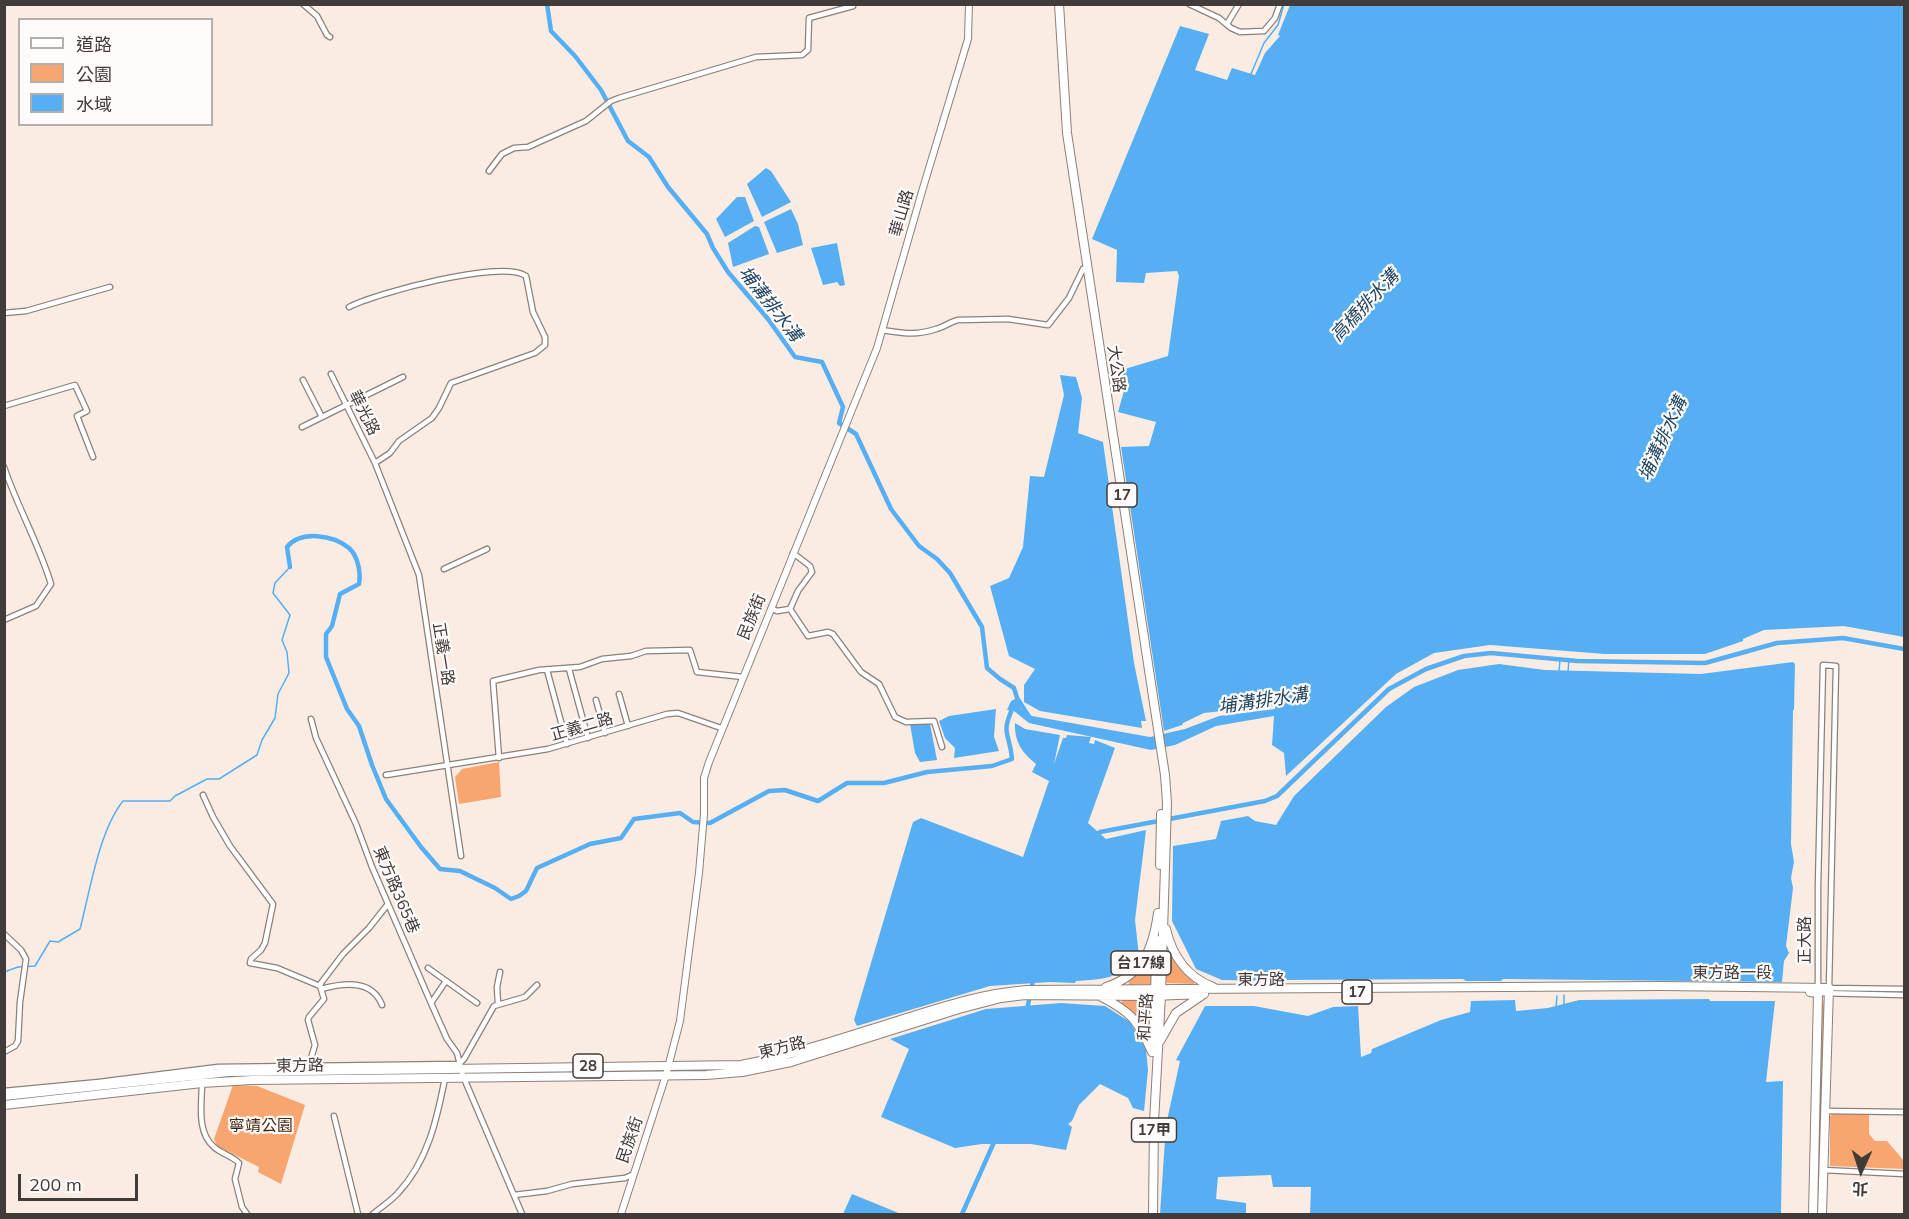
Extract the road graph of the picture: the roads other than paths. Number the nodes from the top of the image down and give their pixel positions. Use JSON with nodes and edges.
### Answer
{"nodes":[{"id":1,"x":303,"y":4,"type":"edge"},
{"id":2,"x":969,"y":4,"type":"edge"},
{"id":3,"x":1054,"y":4,"type":"edge"},
{"id":4,"x":1059,"y":4,"type":"edge"},
{"id":5,"x":1189,"y":4,"type":"edge"},
{"id":6,"x":1205,"y":4,"type":"edge"},
{"id":7,"x":1239,"y":4,"type":"edge"},
{"id":8,"x":1280,"y":4,"type":"edge"},
{"id":9,"x":853,"y":6,"type":"dead end"},
{"id":10,"x":1202,"y":10,"type":"junction"},
{"id":11,"x":1227,"y":24,"type":"junction"},
{"id":12,"x":330,"y":37,"type":"dead end"},
{"id":13,"x":489,"y":171,"type":"dead end"},
{"id":14,"x":1083,"y":254,"type":"junction"},
{"id":15,"x":1083,"y":269,"type":"junction"},
{"id":16,"x":110,"y":287,"type":"dead end"},
{"id":17,"x":349,"y":307,"type":"dead end"},
{"id":18,"x":4,"y":313,"type":"edge"},
{"id":19,"x":882,"y":330,"type":"junction"},
{"id":20,"x":331,"y":374,"type":"dead end"},
{"id":21,"x":403,"y":377,"type":"dead end"},
{"id":22,"x":303,"y":380,"type":"dead end"},
{"id":23,"x":4,"y":406,"type":"edge"},
{"id":24,"x":347,"y":406,"type":"junction"},
{"id":25,"x":322,"y":417,"type":"junction"},
{"id":26,"x":302,"y":427,"type":"dead end"},
{"id":27,"x":843,"y":434,"type":"joint"},
{"id":28,"x":1111,"y":436,"type":"junction"},
{"id":29,"x":93,"y":457,"type":"dead end"},
{"id":30,"x":375,"y":462,"type":"junction"},
{"id":31,"x":4,"y":467,"type":"edge"},
{"id":32,"x":487,"y":549,"type":"dead end"},
{"id":33,"x":793,"y":553,"type":"junction"},
{"id":34,"x":444,"y":569,"type":"dead end"},
{"id":35,"x":771,"y":608,"type":"junction"},
{"id":36,"x":790,"y":609,"type":"junction"},
{"id":37,"x":4,"y":620,"type":"edge"},
{"id":38,"x":568,"y":669,"type":"junction"},
{"id":39,"x":547,"y":670,"type":"junction"},
{"id":40,"x":743,"y":677,"type":"junction"},
{"id":41,"x":619,"y":694,"type":"dead end"},
{"id":42,"x":596,"y":700,"type":"dead end"},
{"id":43,"x":311,"y":719,"type":"dead end"},
{"id":44,"x":628,"y":726,"type":"junction"},
{"id":45,"x":721,"y":728,"type":"junction"},
{"id":46,"x":605,"y":733,"type":"junction"},
{"id":47,"x":588,"y":738,"type":"junction"},
{"id":48,"x":567,"y":744,"type":"junction"},
{"id":49,"x":942,"y":747,"type":"dead end"},
{"id":50,"x":1160,"y":750,"type":"joint"},
{"id":51,"x":499,"y":758,"type":"junction"},
{"id":52,"x":447,"y":765,"type":"junction"},
{"id":53,"x":386,"y":775,"type":"dead end"},
{"id":54,"x":203,"y":795,"type":"dead end"},
{"id":55,"x":461,"y":856,"type":"dead end"},
{"id":56,"x":1818,"y":886,"type":"junction"},
{"id":57,"x":1831,"y":886,"type":"junction"},
{"id":58,"x":388,"y":904,"type":"junction"},
{"id":59,"x":1160,"y":913,"type":"junction"},
{"id":60,"x":4,"y":934,"type":"edge"},
{"id":61,"x":428,"y":968,"type":"dead end"},
{"id":62,"x":500,"y":972,"type":"dead end"},
{"id":63,"x":446,"y":981,"type":"junction"},
{"id":64,"x":537,"y":985,"type":"dead end"},
{"id":65,"x":320,"y":987,"type":"junction"},
{"id":66,"x":1223,"y":989,"type":"junction"},
{"id":67,"x":1559,"y":989,"type":"junction"},
{"id":68,"x":1905,"y":989,"type":"edge"},
{"id":69,"x":1818,"y":990,"type":"junction"},
{"id":70,"x":1829,"y":990,"type":"junction"},
{"id":71,"x":1158,"y":992,"type":"junction"},
{"id":72,"x":1098,"y":993,"type":"junction"},
{"id":73,"x":1206,"y":994,"type":"junction"},
{"id":74,"x":1905,"y":995,"type":"edge"},
{"id":75,"x":431,"y":1003,"type":"junction"},
{"id":76,"x":477,"y":1003,"type":"dead end"},
{"id":77,"x":498,"y":1004,"type":"junction"},
{"id":78,"x":382,"y":1005,"type":"dead end"},
{"id":79,"x":1155,"y":1049,"type":"junction"},
{"id":80,"x":4,"y":1053,"type":"edge"},
{"id":81,"x":309,"y":1065,"type":"junction"},
{"id":82,"x":668,"y":1066,"type":"junction"},
{"id":83,"x":462,"y":1069,"type":"junction"},
{"id":84,"x":201,"y":1074,"type":"junction"},
{"id":85,"x":296,"y":1075,"type":"junction"},
{"id":86,"x":666,"y":1075,"type":"junction"},
{"id":87,"x":446,"y":1077,"type":"junction"},
{"id":88,"x":202,"y":1083,"type":"junction"},
{"id":89,"x":4,"y":1091,"type":"edge"},
{"id":90,"x":4,"y":1096,"type":"edge"},
{"id":91,"x":4,"y":1105,"type":"edge"},
{"id":92,"x":1826,"y":1111,"type":"junction"},
{"id":93,"x":1905,"y":1112,"type":"edge"},
{"id":94,"x":334,"y":1116,"type":"dead end"},
{"id":95,"x":1814,"y":1170,"type":"junction"},
{"id":96,"x":1825,"y":1170,"type":"junction"},
{"id":97,"x":1905,"y":1174,"type":"edge"},
{"id":98,"x":632,"y":1175,"type":"junction"},
{"id":99,"x":514,"y":1195,"type":"junction"},
{"id":100,"x":247,"y":1215,"type":"edge"},
{"id":101,"x":358,"y":1215,"type":"edge"},
{"id":102,"x":373,"y":1215,"type":"edge"},
{"id":103,"x":522,"y":1215,"type":"edge"},
{"id":104,"x":621,"y":1215,"type":"edge"},
{"id":105,"x":1151,"y":1215,"type":"edge"},
{"id":106,"x":1813,"y":1215,"type":"edge"},
{"id":107,"x":1822,"y":1215,"type":"edge"}],
"edges":[{"from":1,"to":12,"type":"street"},
{"from":2,"to":19,"type":"street","name":"華山路"},
{"from":3,"to":14,"type":"main road","name":"大公路","number":"17"},
{"from":4,"to":14,"type":"main road","name":"大公路","number":"17"},
{"from":5,"to":10,"type":"street"},
{"from":6,"to":10,"type":"street"},
{"from":7,"to":11,"type":"street"},
{"from":8,"to":11,"type":"street"},
{"from":9,"to":13,"type":"street"},
{"from":10,"to":11,"type":"street"},
{"from":14,"to":15,"type":"main road","name":"大公路","number":"17"},
{"from":14,"to":28,"type":"main road","name":"大公路","number":"17"},
{"from":15,"to":19,"type":"street"},
{"from":15,"to":28,"type":"main road","name":"大公路","number":"17"},
{"from":16,"to":18,"type":"street"},
{"from":17,"to":30,"type":"street"},
{"from":19,"to":27,"type":"street","name":"華山路"},
{"from":20,"to":24,"type":"street","name":"華光路"},
{"from":21,"to":24,"type":"street"},
{"from":22,"to":25,"type":"street"},
{"from":23,"to":29,"type":"street"},
{"from":24,"to":25,"type":"street"},
{"from":24,"to":30,"type":"street","name":"華光路"},
{"from":25,"to":26,"type":"street"},
{"from":27,"to":33,"type":"street","name":"民族街"},
{"from":28,"to":50,"type":"main road","name":"大公路","number":"17"},
{"from":30,"to":52,"type":"street","name":"正義一路"},
{"from":31,"to":37,"type":"street"},
{"from":32,"to":34,"type":"street"},
{"from":33,"to":35,"type":"street","name":"民族街"},
{"from":33,"to":36,"type":"street"},
{"from":35,"to":36,"type":"street"},
{"from":35,"to":40,"type":"street","name":"民族街"},
{"from":36,"to":49,"type":"street"},
{"from":38,"to":39,"type":"street"},
{"from":38,"to":40,"type":"street"},
{"from":38,"to":47,"type":"street"},
{"from":39,"to":48,"type":"street"},
{"from":39,"to":51,"type":"street"},
{"from":40,"to":45,"type":"street","name":"民族街"},
{"from":41,"to":44,"type":"street"},
{"from":42,"to":46,"type":"street"},
{"from":43,"to":58,"type":"street","name":"東方路365巷"},
{"from":44,"to":45,"type":"street","name":"正義二路"},
{"from":44,"to":46,"type":"street","name":"正義二路"},
{"from":45,"to":82,"type":"street","name":"民族街"},
{"from":46,"to":47,"type":"street","name":"正義二路"},
{"from":47,"to":48,"type":"street","name":"正義二路"},
{"from":48,"to":51,"type":"street","name":"正義二路"},
{"from":50,"to":59,"type":"main road","name":"和平路","number":"17"},
{"from":51,"to":52,"type":"street","name":"正義二路"},
{"from":52,"to":53,"type":"street","name":"正義二路"},
{"from":52,"to":55,"type":"street","name":"正義一路"},
{"from":54,"to":65,"type":"street"},
{"from":56,"to":57,"type":"street"},
{"from":56,"to":57,"type":"street","name":"正大路"},
{"from":56,"to":69,"type":"street","name":"正大路"},
{"from":57,"to":70,"type":"street","name":"正大路"},
{"from":58,"to":65,"type":"street"},
{"from":58,"to":75,"type":"street","name":"東方路365巷"},
{"from":59,"to":66,"type":"main road","number":"台17線"},
{"from":59,"to":71,"type":"main road","name":"和平路","number":"17"},
{"from":59,"to":72,"type":"main road","number":"台17線"},
{"from":60,"to":80,"type":"street"},
{"from":61,"to":63,"type":"street"},
{"from":62,"to":77,"type":"street"},
{"from":63,"to":75,"type":"street"},
{"from":63,"to":76,"type":"street"},
{"from":64,"to":77,"type":"street"},
{"from":65,"to":78,"type":"street"},
{"from":65,"to":81,"type":"street"},
{"from":66,"to":67,"type":"main road","name":"東方路","number":"17"},
{"from":66,"to":71,"type":"main road","name":"東方路","number":"17"},
{"from":67,"to":69,"type":"main road","name":"東方路一段","number":"17"},
{"from":67,"to":73,"type":"main road","name":"東方路","number":"17"},
{"from":68,"to":70,"type":"street","name":"東方路一段"},
{"from":69,"to":70,"type":"main road","name":"東方路一段","number":"17"},
{"from":69,"to":95,"type":"main road","name":"正大路"},
{"from":70,"to":74,"type":"street","name":"東方路一段"},
{"from":70,"to":92,"type":"main road","name":"正大路"},
{"from":71,"to":72,"type":"main road","name":"東方路","number":"28"},
{"from":71,"to":73,"type":"main road","name":"東方路","number":"17"},
{"from":71,"to":79,"type":"main road","name":"和平路","number":"17甲"},
{"from":72,"to":79,"type":"main road"},
{"from":72,"to":82,"type":"main road","name":"東方路","number":"28"},
{"from":72,"to":86,"type":"main road","name":"東方路","number":"28"},
{"from":73,"to":79,"type":"main road"},
{"from":75,"to":83,"type":"street","name":"東方路365巷"},
{"from":77,"to":83,"type":"street"},
{"from":79,"to":105,"type":"main road","name":"和平路","number":"17甲"},
{"from":81,"to":83,"type":"street"},
{"from":81,"to":89,"type":"street"},
{"from":82,"to":83,"type":"main road","name":"東方路","number":"28"},
{"from":82,"to":86,"type":"street","name":"民族街"},
{"from":83,"to":85,"type":"main road","name":"東方路","number":"28"},
{"from":83,"to":86,"type":"main road","name":"東方路","number":"28"},
{"from":83,"to":87,"type":"main road","name":"東方路","number":"28"},
{"from":83,"to":99,"type":"street","name":"東方路365巷"},
{"from":84,"to":85,"type":"main road","name":"東方路","number":"28"},
{"from":84,"to":88,"type":"street"},
{"from":84,"to":90,"type":"main road","name":"東方路","number":"28"},
{"from":85,"to":87,"type":"main road","name":"東方路","number":"28"},
{"from":85,"to":88,"type":"main road","name":"東方路","number":"28"},
{"from":86,"to":98,"type":"street","name":"民族街"},
{"from":87,"to":102,"type":"street"},
{"from":88,"to":91,"type":"main road","name":"東方路","number":"28"},
{"from":88,"to":100,"type":"street"},
{"from":92,"to":93,"type":"street"},
{"from":92,"to":96,"type":"main road","name":"正大路"},
{"from":94,"to":101,"type":"street"},
{"from":95,"to":96,"type":"street"},
{"from":95,"to":106,"type":"main road","name":"正大路"},
{"from":96,"to":97,"type":"street"},
{"from":96,"to":107,"type":"main road","name":"正大路"},
{"from":98,"to":99,"type":"street"},
{"from":98,"to":104,"type":"street","name":"民族街"},
{"from":99,"to":103,"type":"street","name":"東方路365巷"}]}
